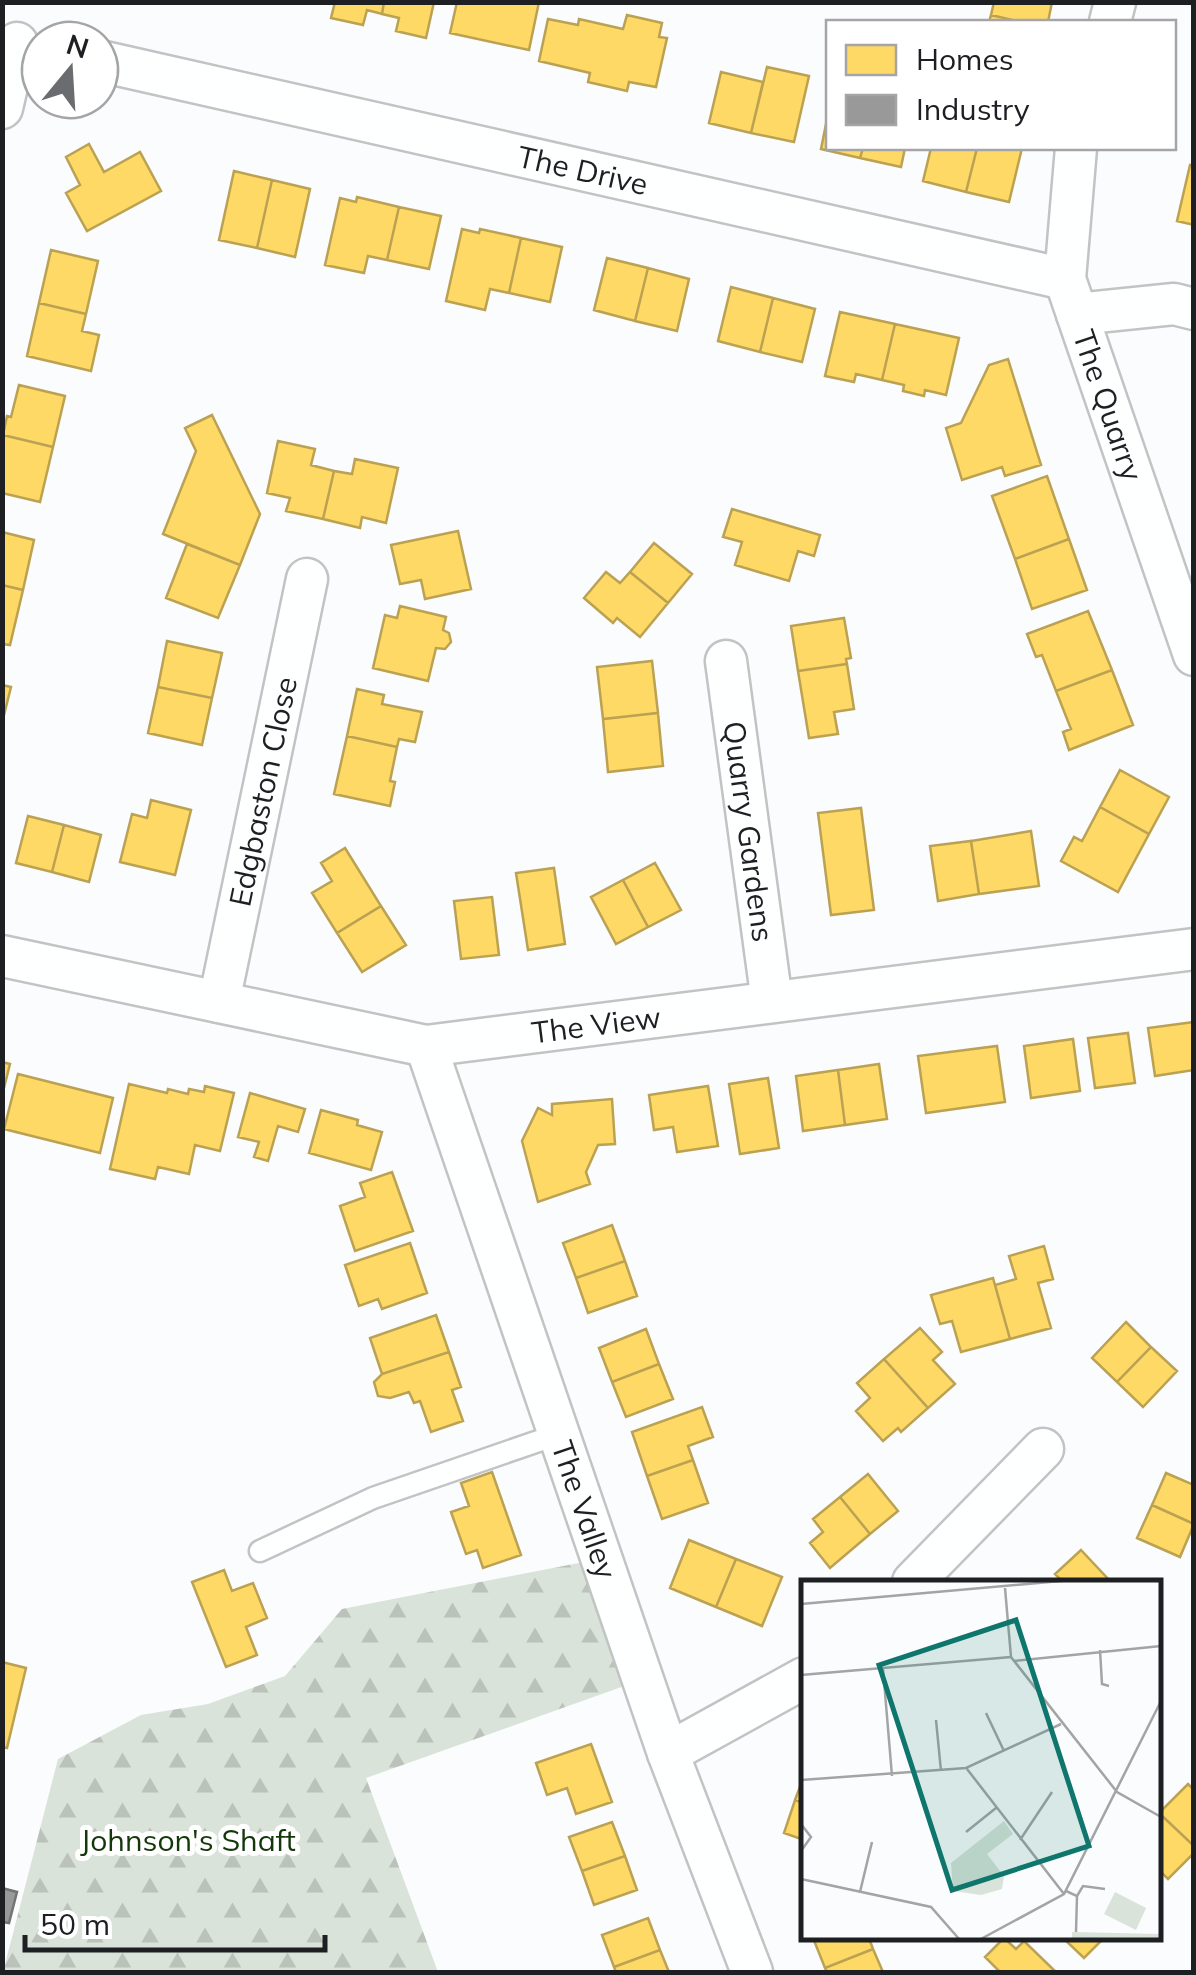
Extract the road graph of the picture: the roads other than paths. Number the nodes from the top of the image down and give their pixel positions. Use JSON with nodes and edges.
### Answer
{"nodes":[{"id":1,"x":20,"y":43,"type":"edge"},
{"id":2,"x":120,"y":67,"type":"edge"},
{"id":3,"x":2,"y":108,"type":"edge"},
{"id":4,"x":1076,"y":150,"type":"edge"},
{"id":5,"x":1071,"y":296,"type":"junction"},
{"id":6,"x":1194,"y":309,"type":"edge"},
{"id":7,"x":308,"y":579,"type":"dead end"},
{"id":8,"x":1194,"y":654,"type":"edge"},
{"id":9,"x":726,"y":660,"type":"dead end"},
{"id":10,"x":1194,"y":948,"type":"edge"},
{"id":11,"x":2,"y":956,"type":"edge"},
{"id":12,"x":219,"y":1002,"type":"junction"},
{"id":13,"x":772,"y":1002,"type":"junction"},
{"id":14,"x":426,"y":1046,"type":"junction"},
{"id":15,"x":559,"y":1434,"type":"junction"},
{"id":16,"x":1043,"y":1450,"type":"dead end"},
{"id":17,"x":260,"y":1551,"type":"dead end"},
{"id":18,"x":914,"y":1580,"type":"edge"},
{"id":19,"x":801,"y":1680,"type":"edge"},
{"id":20,"x":668,"y":1753,"type":"junction"},
{"id":21,"x":752,"y":1972,"type":"edge"}],
"edges":[{"from":1,"to":3,"type":"street"},
{"from":2,"to":5,"type":"street","name":"The Drive"},
{"from":4,"to":5,"type":"street","name":"The Quarry"},
{"from":5,"to":6,"type":"street","name":"The Drive"},
{"from":5,"to":8,"type":"street","name":"The Quarry"},
{"from":7,"to":12,"type":"street","name":"Edgbaston Close"},
{"from":9,"to":13,"type":"street","name":"Quarry Gardens"},
{"from":10,"to":13,"type":"street","name":"The View"},
{"from":11,"to":12,"type":"street","name":"The View"},
{"from":12,"to":14,"type":"street","name":"The View"},
{"from":13,"to":14,"type":"street","name":"The View"},
{"from":14,"to":15,"type":"street","name":"The Valley"},
{"from":15,"to":17,"type":"lane"},
{"from":15,"to":20,"type":"street","name":"The Valley"},
{"from":16,"to":18,"type":"street"},
{"from":19,"to":20,"type":"street"},
{"from":20,"to":21,"type":"street","name":"The Valley"}]}
